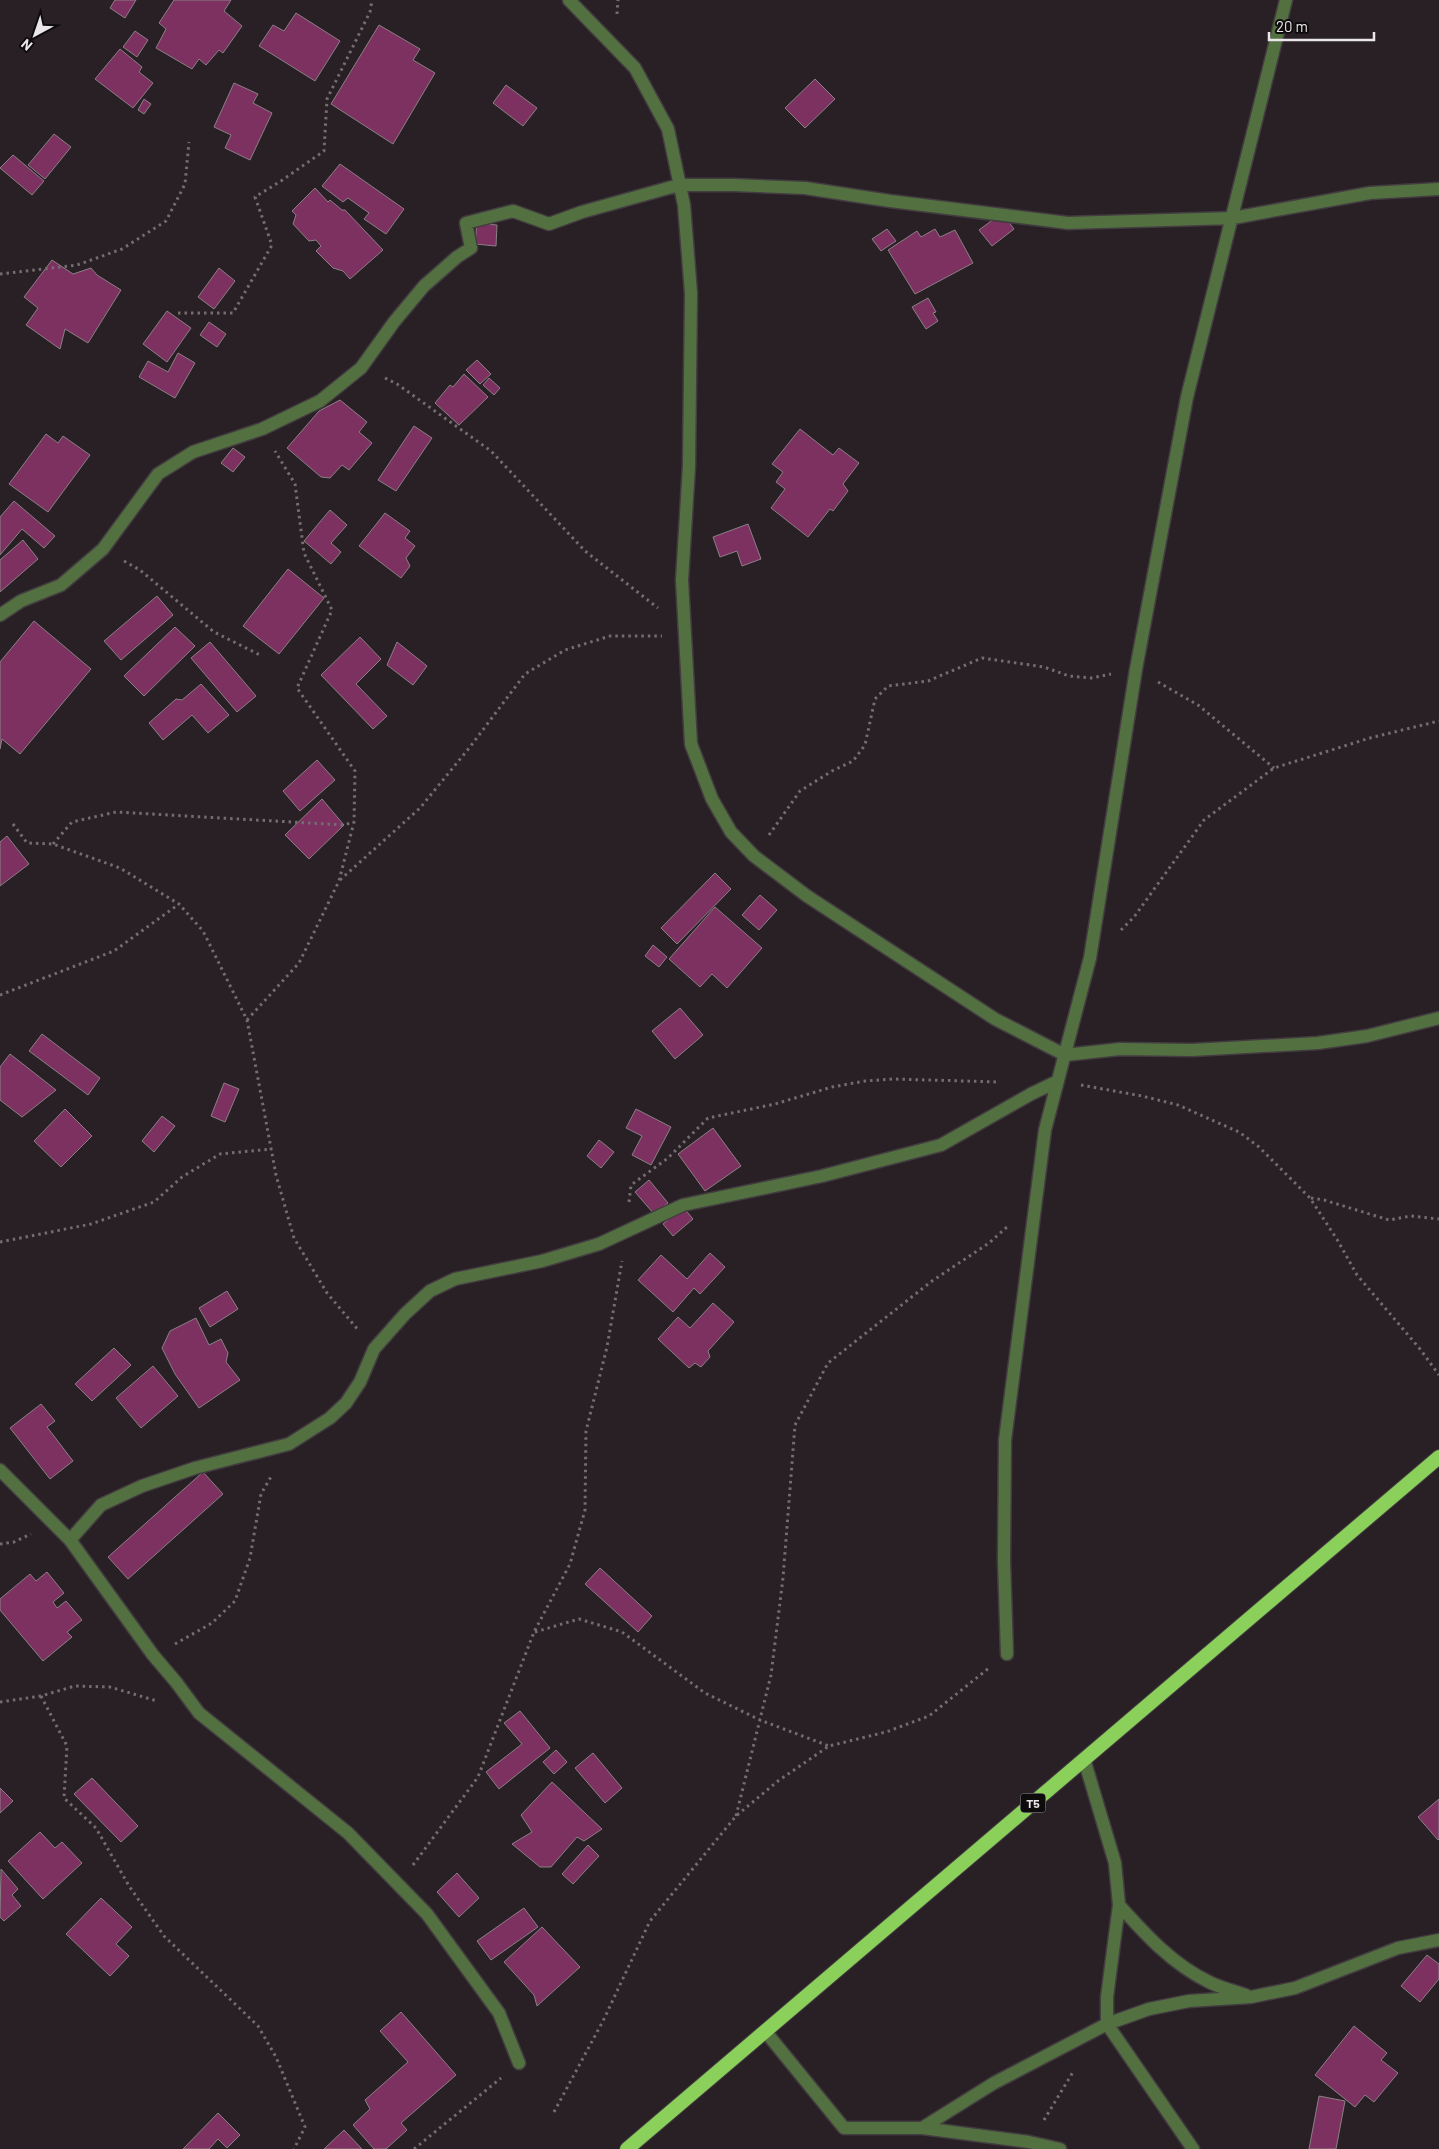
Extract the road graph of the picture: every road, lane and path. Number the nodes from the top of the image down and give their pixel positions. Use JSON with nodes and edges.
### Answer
{"nodes":[{"id":1,"x":372,"y":0,"type":"edge"},
{"id":2,"x":570,"y":0,"type":"edge"},
{"id":3,"x":1286,"y":0,"type":"edge"},
{"id":4,"x":189,"y":142,"type":"dead end"},
{"id":5,"x":679,"y":185,"type":"junction"},
{"id":6,"x":1439,"y":189,"type":"edge"},
{"id":7,"x":1232,"y":218,"type":"junction"},
{"id":8,"x":0,"y":274,"type":"edge"},
{"id":9,"x":178,"y":313,"type":"dead end"},
{"id":10,"x":361,"y":368,"type":"junction"},
{"id":11,"x":262,"y":429,"type":"junction"},
{"id":12,"x":103,"y":549,"type":"junction"},
{"id":13,"x":0,"y":615,"type":"edge"},
{"id":14,"x":685,"y":632,"type":"junction"},
{"id":15,"x":260,"y":655,"type":"dead end"},
{"id":16,"x":1136,"y":669,"type":"junction"},
{"id":17,"x":1439,"y":721,"type":"edge"},
{"id":18,"x":1274,"y":768,"type":"junction"},
{"id":19,"x":354,"y":822,"type":"junction"},
{"id":20,"x":13,"y":824,"type":"dead end"},
{"id":21,"x":53,"y":844,"type":"junction"},
{"id":22,"x":754,"y":856,"type":"junction"},
{"id":23,"x":339,"y":881,"type":"junction"},
{"id":24,"x":179,"y":904,"type":"junction"},
{"id":25,"x":1090,"y":958,"type":"junction"},
{"id":26,"x":0,"y":995,"type":"edge"},
{"id":27,"x":1439,"y":1018,"type":"edge"},
{"id":28,"x":247,"y":1020,"type":"junction"},
{"id":29,"x":1065,"y":1056,"type":"junction"},
{"id":30,"x":1058,"y":1080,"type":"junction"},
{"id":31,"x":1031,"y":1094,"type":"junction"},
{"id":32,"x":272,"y":1149,"type":"junction"},
{"id":33,"x":1310,"y":1198,"type":"junction"},
{"id":34,"x":1036,"y":1203,"type":"junction"},
{"id":35,"x":1439,"y":1219,"type":"edge"},
{"id":36,"x":627,"y":1230,"type":"junction"},
{"id":37,"x":0,"y":1242,"type":"edge"},
{"id":38,"x":374,"y":1349,"type":"junction"},
{"id":39,"x":1439,"y":1375,"type":"edge"},
{"id":40,"x":289,"y":1444,"type":"junction"},
{"id":41,"x":1439,"y":1457,"type":"edge"},
{"id":42,"x":0,"y":1470,"type":"edge"},
{"id":43,"x":70,"y":1540,"type":"junction"},
{"id":44,"x":534,"y":1632,"type":"junction"},
{"id":45,"x":1007,"y":1654,"type":"joint"},
{"id":46,"x":153,"y":1656,"type":"junction"},
{"id":47,"x":41,"y":1696,"type":"junction"},
{"id":48,"x":0,"y":1702,"type":"edge"},
{"id":49,"x":199,"y":1713,"type":"junction"},
{"id":50,"x":760,"y":1720,"type":"junction"},
{"id":51,"x":829,"y":1746,"type":"junction"},
{"id":52,"x":1084,"y":1759,"type":"junction"},
{"id":53,"x":736,"y":1816,"type":"junction"},
{"id":54,"x":409,"y":1870,"type":"dead end"},
{"id":55,"x":1119,"y":1905,"type":"junction"},
{"id":56,"x":1439,"y":1940,"type":"edge"},
{"id":57,"x":1251,"y":1997,"type":"junction"},
{"id":58,"x":1107,"y":2024,"type":"junction"},
{"id":59,"x":765,"y":2031,"type":"junction"},
{"id":60,"x":519,"y":2063,"type":"joint"},
{"id":61,"x":1073,"y":2071,"type":"dead end"},
{"id":62,"x":554,"y":2112,"type":"dead end"},
{"id":63,"x":922,"y":2128,"type":"junction"},
{"id":64,"x":1029,"y":2142,"type":"junction"},
{"id":65,"x":294,"y":2149,"type":"edge"},
{"id":66,"x":414,"y":2149,"type":"edge"},
{"id":67,"x":627,"y":2149,"type":"edge"},
{"id":68,"x":1060,"y":2149,"type":"edge"},
{"id":69,"x":1193,"y":2149,"type":"edge"}],
"edges":[{"from":1,"to":9,"type":"path"},
{"from":2,"to":5,"type":"street"},
{"from":3,"to":7,"type":"street"},
{"from":4,"to":8,"type":"path"},
{"from":5,"to":7,"type":"street"},
{"from":5,"to":10,"type":"street"},
{"from":5,"to":14,"type":"street"},
{"from":6,"to":7,"type":"street"},
{"from":7,"to":16,"type":"street"},
{"from":10,"to":11,"type":"street"},
{"from":10,"to":14,"type":"path"},
{"from":11,"to":12,"type":"street"},
{"from":11,"to":19,"type":"path"},
{"from":12,"to":13,"type":"street"},
{"from":12,"to":15,"type":"path"},
{"from":14,"to":22,"type":"street"},
{"from":14,"to":23,"type":"path"},
{"from":16,"to":18,"type":"path"},
{"from":16,"to":22,"type":"path"},
{"from":16,"to":25,"type":"street"},
{"from":17,"to":18,"type":"path"},
{"from":18,"to":25,"type":"path"},
{"from":19,"to":21,"type":"path"},
{"from":19,"to":23,"type":"path"},
{"from":20,"to":21,"type":"path"},
{"from":21,"to":24,"type":"path"},
{"from":22,"to":29,"type":"street"},
{"from":23,"to":28,"type":"path"},
{"from":24,"to":26,"type":"path"},
{"from":24,"to":28,"type":"path"},
{"from":25,"to":29,"type":"street"},
{"from":27,"to":29,"type":"street"},
{"from":28,"to":32,"type":"path"},
{"from":29,"to":30,"type":"street"},
{"from":30,"to":31,"type":"street"},
{"from":30,"to":33,"type":"path"},
{"from":30,"to":34,"type":"street"},
{"from":31,"to":36,"type":"street"},
{"from":31,"to":36,"type":"path"},
{"from":32,"to":37,"type":"path"},
{"from":32,"to":38,"type":"path"},
{"from":33,"to":35,"type":"path"},
{"from":33,"to":39,"type":"path"},
{"from":34,"to":45,"type":"street"},
{"from":34,"to":50,"type":"path"},
{"from":36,"to":38,"type":"street"},
{"from":36,"to":44,"type":"path"},
{"from":38,"to":40,"type":"street"},
{"from":40,"to":43,"type":"street"},
{"from":40,"to":46,"type":"path"},
{"from":41,"to":52,"type":"highway","number":"T5"},
{"from":42,"to":43,"type":"street"},
{"from":43,"to":46,"type":"street"},
{"from":44,"to":50,"type":"path"},
{"from":44,"to":54,"type":"path"},
{"from":45,"to":51,"type":"path"},
{"from":46,"to":49,"type":"street"},
{"from":47,"to":48,"type":"path"},
{"from":47,"to":49,"type":"path"},
{"from":47,"to":65,"type":"path"},
{"from":49,"to":60,"type":"street"},
{"from":50,"to":51,"type":"path"},
{"from":50,"to":53,"type":"path"},
{"from":51,"to":53,"type":"path"},
{"from":52,"to":55,"type":"street"},
{"from":52,"to":59,"type":"highway","number":"T5"},
{"from":53,"to":62,"type":"path"},
{"from":55,"to":57,"type":"street"},
{"from":55,"to":58,"type":"street"},
{"from":56,"to":57,"type":"street"},
{"from":57,"to":58,"type":"street"},
{"from":58,"to":63,"type":"street"},
{"from":58,"to":69,"type":"street"},
{"from":59,"to":63,"type":"street"},
{"from":59,"to":67,"type":"highway","number":"T5"},
{"from":60,"to":66,"type":"path"},
{"from":61,"to":64,"type":"path"},
{"from":63,"to":64,"type":"street"},
{"from":64,"to":68,"type":"street"}]}
